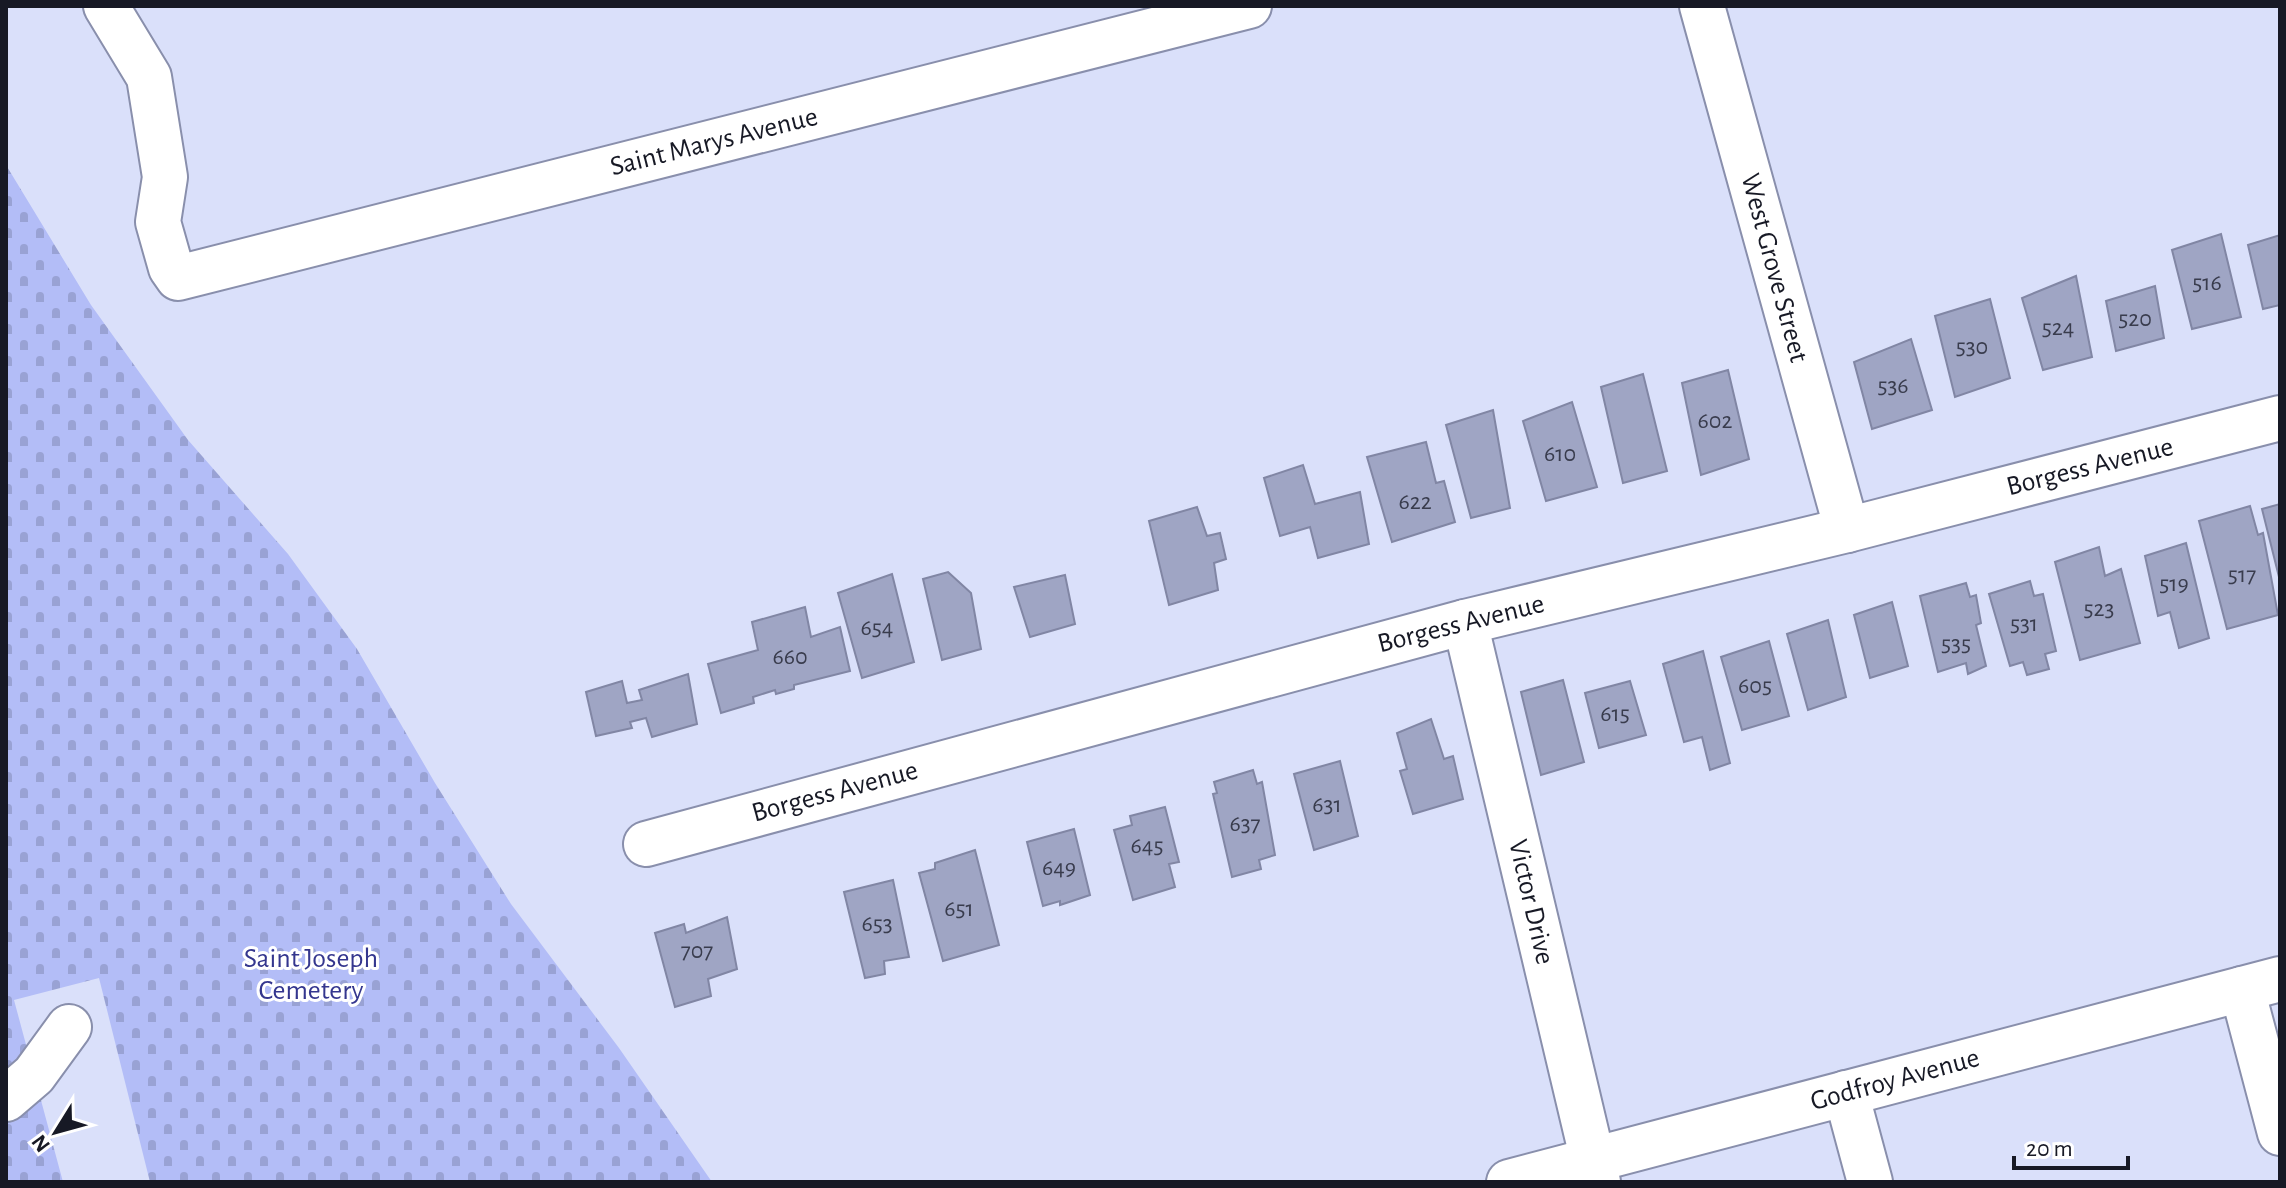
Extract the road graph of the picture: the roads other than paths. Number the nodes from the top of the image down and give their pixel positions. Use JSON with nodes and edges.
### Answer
{"nodes":[{"id":1,"x":106,"y":6,"type":"edge"},
{"id":2,"x":1249,"y":6,"type":"edge"},
{"id":3,"x":1702,"y":6,"type":"edge"},
{"id":4,"x":2280,"y":418,"type":"edge"},
{"id":5,"x":1847,"y":530,"type":"junction"},
{"id":6,"x":1465,"y":622,"type":"junction"},
{"id":7,"x":646,"y":844,"type":"dead end"},
{"id":8,"x":2261,"y":984,"type":"edge"},
{"id":9,"x":69,"y":1027,"type":"dead end"},
{"id":10,"x":1846,"y":1093,"type":"junction"},
{"id":11,"x":6,"y":1099,"type":"edge"},
{"id":12,"x":2280,"y":1133,"type":"edge"},
{"id":13,"x":1595,"y":1172,"type":"edge"},
{"id":14,"x":1509,"y":1182,"type":"edge"},
{"id":15,"x":1870,"y":1182,"type":"edge"}],
"edges":[{"from":1,"to":2,"type":"street","name":"Saint Marys Avenue"},
{"from":3,"to":5,"type":"street","name":"West Grove Street"},
{"from":4,"to":5,"type":"street","name":"Borgess Avenue"},
{"from":5,"to":6,"type":"street","name":"Borgess Avenue"},
{"from":6,"to":7,"type":"street","name":"Borgess Avenue"},
{"from":6,"to":13,"type":"street","name":"Victor Drive"},
{"from":8,"to":10,"type":"street","name":"Godfroy Avenue"},
{"from":8,"to":12,"type":"street"},
{"from":9,"to":11,"type":"street"},
{"from":10,"to":13,"type":"street","name":"Godfroy Avenue"},
{"from":10,"to":15,"type":"street"},
{"from":13,"to":14,"type":"street","name":"Godfroy Avenue"}]}
